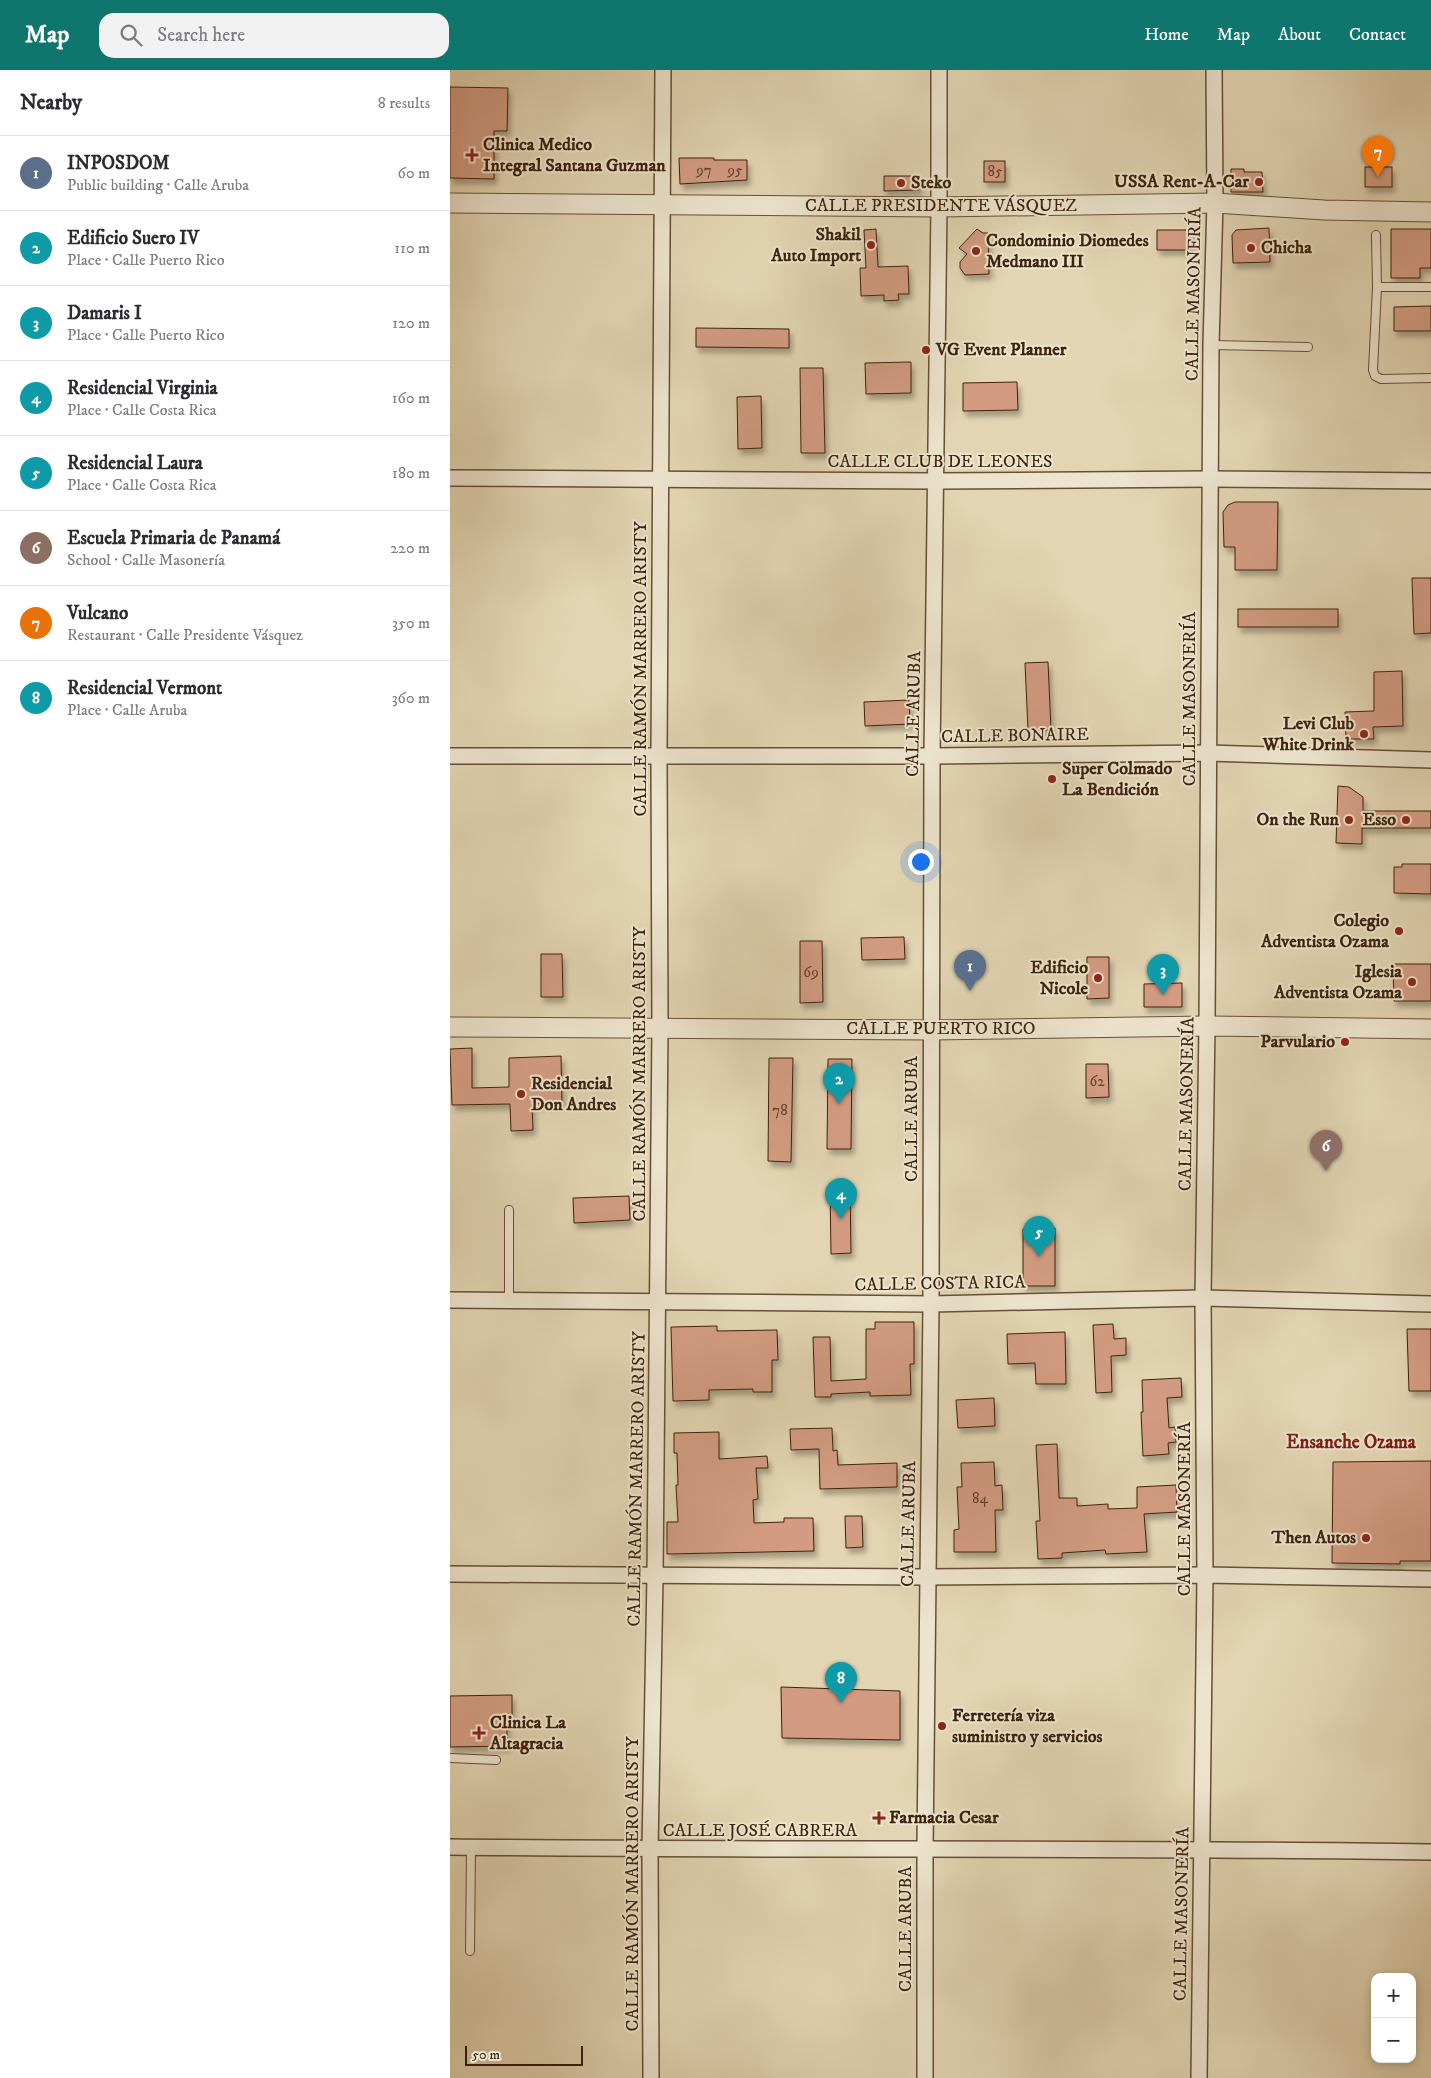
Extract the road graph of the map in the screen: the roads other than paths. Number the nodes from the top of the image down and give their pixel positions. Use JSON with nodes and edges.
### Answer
{"nodes":[{"id":1,"x":663,"y":70,"type":"edge"},
{"id":2,"x":939,"y":70,"type":"edge"},
{"id":3,"x":1214,"y":70,"type":"edge"},
{"id":4,"x":450,"y":203,"type":"edge"},
{"id":5,"x":1215,"y":203,"type":"junction"},
{"id":6,"x":663,"y":204,"type":"junction"},
{"id":7,"x":939,"y":208,"type":"junction"},
{"id":8,"x":1431,"y":212,"type":"edge"},
{"id":9,"x":1376,"y":235,"type":"dead end"},
{"id":10,"x":1377,"y":287,"type":"junction"},
{"id":11,"x":1431,"y":287,"type":"edge"},
{"id":12,"x":1211,"y":345,"type":"junction"},
{"id":13,"x":1308,"y":347,"type":"dead end"},
{"id":14,"x":1431,"y":378,"type":"edge"},
{"id":15,"x":450,"y":478,"type":"edge"},
{"id":16,"x":1210,"y":479,"type":"junction"},
{"id":17,"x":660,"y":480,"type":"junction"},
{"id":18,"x":936,"y":481,"type":"junction"},
{"id":19,"x":1431,"y":481,"type":"edge"},
{"id":20,"x":1208,"y":753,"type":"junction"},
{"id":21,"x":450,"y":756,"type":"edge"},
{"id":22,"x":659,"y":756,"type":"junction"},
{"id":23,"x":932,"y":756,"type":"junction"},
{"id":24,"x":1431,"y":760,"type":"edge"},
{"id":25,"x":1207,"y":1026,"type":"junction"},
{"id":26,"x":450,"y":1027,"type":"edge"},
{"id":27,"x":660,"y":1028,"type":"junction"},
{"id":28,"x":931,"y":1030,"type":"junction"},
{"id":29,"x":1431,"y":1030,"type":"edge"},
{"id":30,"x":509,"y":1210,"type":"dead end"},
{"id":31,"x":1202,"y":1298,"type":"junction"},
{"id":32,"x":450,"y":1300,"type":"edge"},
{"id":33,"x":509,"y":1301,"type":"junction"},
{"id":34,"x":657,"y":1302,"type":"junction"},
{"id":35,"x":931,"y":1304,"type":"junction"},
{"id":36,"x":1431,"y":1304,"type":"edge"},
{"id":37,"x":450,"y":1574,"type":"edge"},
{"id":38,"x":1205,"y":1575,"type":"junction"},
{"id":39,"x":655,"y":1576,"type":"junction"},
{"id":40,"x":928,"y":1578,"type":"junction"},
{"id":41,"x":1431,"y":1579,"type":"edge"},
{"id":42,"x":450,"y":1758,"type":"edge"},
{"id":43,"x":496,"y":1760,"type":"dead end"},
{"id":44,"x":450,"y":1847,"type":"edge"},
{"id":45,"x":471,"y":1847,"type":"junction"},
{"id":46,"x":1202,"y":1848,"type":"junction"},
{"id":47,"x":925,"y":1849,"type":"junction"},
{"id":48,"x":650,"y":1850,"type":"junction"},
{"id":49,"x":1431,"y":1852,"type":"edge"},
{"id":50,"x":470,"y":1951,"type":"dead end"},
{"id":51,"x":651,"y":2078,"type":"edge"},
{"id":52,"x":925,"y":2078,"type":"edge"},
{"id":53,"x":1199,"y":2078,"type":"edge"}],
"edges":[{"from":1,"to":6,"type":"street","name":"CALLE RAMÓN MARRERO ARISTY"},
{"from":2,"to":7,"type":"street","name":"CALLE ARUBA"},
{"from":3,"to":5,"type":"street","name":"CALLE MASONERÍA"},
{"from":4,"to":6,"type":"street","name":"CALLE PRESIDENTE VÁSQUEZ"},
{"from":5,"to":7,"type":"street","name":"CALLE PRESIDENTE VÁSQUEZ"},
{"from":5,"to":8,"type":"street","name":"CALLE PRESIDENTE VÁSQUEZ"},
{"from":5,"to":12,"type":"street","name":"CALLE MASONERÍA"},
{"from":6,"to":7,"type":"street","name":"CALLE PRESIDENTE VÁSQUEZ"},
{"from":6,"to":17,"type":"street","name":"CALLE RAMÓN MARRERO ARISTY"},
{"from":7,"to":18,"type":"street","name":"CALLE ARUBA"},
{"from":9,"to":10,"type":"lane"},
{"from":10,"to":11,"type":"lane"},
{"from":10,"to":14,"type":"lane"},
{"from":12,"to":13,"type":"lane"},
{"from":12,"to":16,"type":"street","name":"CALLE MASONERÍA"},
{"from":15,"to":17,"type":"street","name":"CALLE CLUB DE LEONES"},
{"from":16,"to":18,"type":"street","name":"CALLE CLUB DE LEONES"},
{"from":16,"to":19,"type":"street","name":"CALLE CLUB DE LEONES"},
{"from":16,"to":20,"type":"street","name":"CALLE MASONERÍA"},
{"from":17,"to":18,"type":"street","name":"CALLE CLUB DE LEONES"},
{"from":17,"to":22,"type":"street","name":"CALLE RAMÓN MARRERO ARISTY"},
{"from":18,"to":23,"type":"street","name":"CALLE ARUBA"},
{"from":20,"to":23,"type":"street","name":"CALLE BONAIRE"},
{"from":20,"to":24,"type":"street","name":"CALLE BONAIRE"},
{"from":20,"to":25,"type":"street","name":"CALLE MASONERÍA"},
{"from":21,"to":22,"type":"street","name":"CALLE BONAIRE"},
{"from":22,"to":23,"type":"street","name":"CALLE BONAIRE"},
{"from":22,"to":27,"type":"street","name":"CALLE RAMÓN MARRERO ARISTY"},
{"from":23,"to":28,"type":"street","name":"CALLE ARUBA"},
{"from":25,"to":28,"type":"street","name":"CALLE PUERTO RICO"},
{"from":25,"to":29,"type":"street","name":"CALLE PUERTO RICO"},
{"from":25,"to":31,"type":"street","name":"CALLE MASONERÍA"},
{"from":26,"to":27,"type":"street","name":"CALLE PUERTO RICO"},
{"from":27,"to":28,"type":"street","name":"CALLE PUERTO RICO"},
{"from":27,"to":34,"type":"street","name":"CALLE RAMÓN MARRERO ARISTY"},
{"from":28,"to":35,"type":"street","name":"CALLE ARUBA"},
{"from":30,"to":33,"type":"lane"},
{"from":31,"to":35,"type":"street","name":"CALLE COSTA RICA"},
{"from":31,"to":36,"type":"street","name":"CALLE COSTA RICA"},
{"from":31,"to":38,"type":"street","name":"CALLE MASONERÍA"},
{"from":32,"to":33,"type":"street","name":"CALLE COSTA RICA"},
{"from":33,"to":34,"type":"street","name":"CALLE COSTA RICA"},
{"from":34,"to":35,"type":"street","name":"CALLE COSTA RICA"},
{"from":34,"to":39,"type":"street","name":"CALLE RAMÓN MARRERO ARISTY"},
{"from":35,"to":40,"type":"street","name":"CALLE ARUBA"},
{"from":37,"to":39,"type":"street"},
{"from":38,"to":40,"type":"street"},
{"from":38,"to":41,"type":"street"},
{"from":38,"to":46,"type":"street","name":"CALLE MASONERÍA"},
{"from":39,"to":40,"type":"street"},
{"from":39,"to":48,"type":"street","name":"CALLE RAMÓN MARRERO ARISTY"},
{"from":40,"to":47,"type":"street","name":"CALLE ARUBA"},
{"from":42,"to":43,"type":"lane"},
{"from":44,"to":45,"type":"street","name":"CALLE JOSÉ CABRERA"},
{"from":45,"to":48,"type":"street","name":"CALLE JOSÉ CABRERA"},
{"from":45,"to":50,"type":"lane"},
{"from":46,"to":47,"type":"street","name":"CALLE JOSÉ CABRERA"},
{"from":46,"to":49,"type":"street","name":"CALLE JOSÉ CABRERA"},
{"from":46,"to":53,"type":"street","name":"CALLE MASONERÍA"},
{"from":47,"to":48,"type":"street","name":"CALLE JOSÉ CABRERA"},
{"from":47,"to":52,"type":"street","name":"CALLE ARUBA"},
{"from":48,"to":51,"type":"street","name":"CALLE RAMÓN MARRERO ARISTY"}]}
